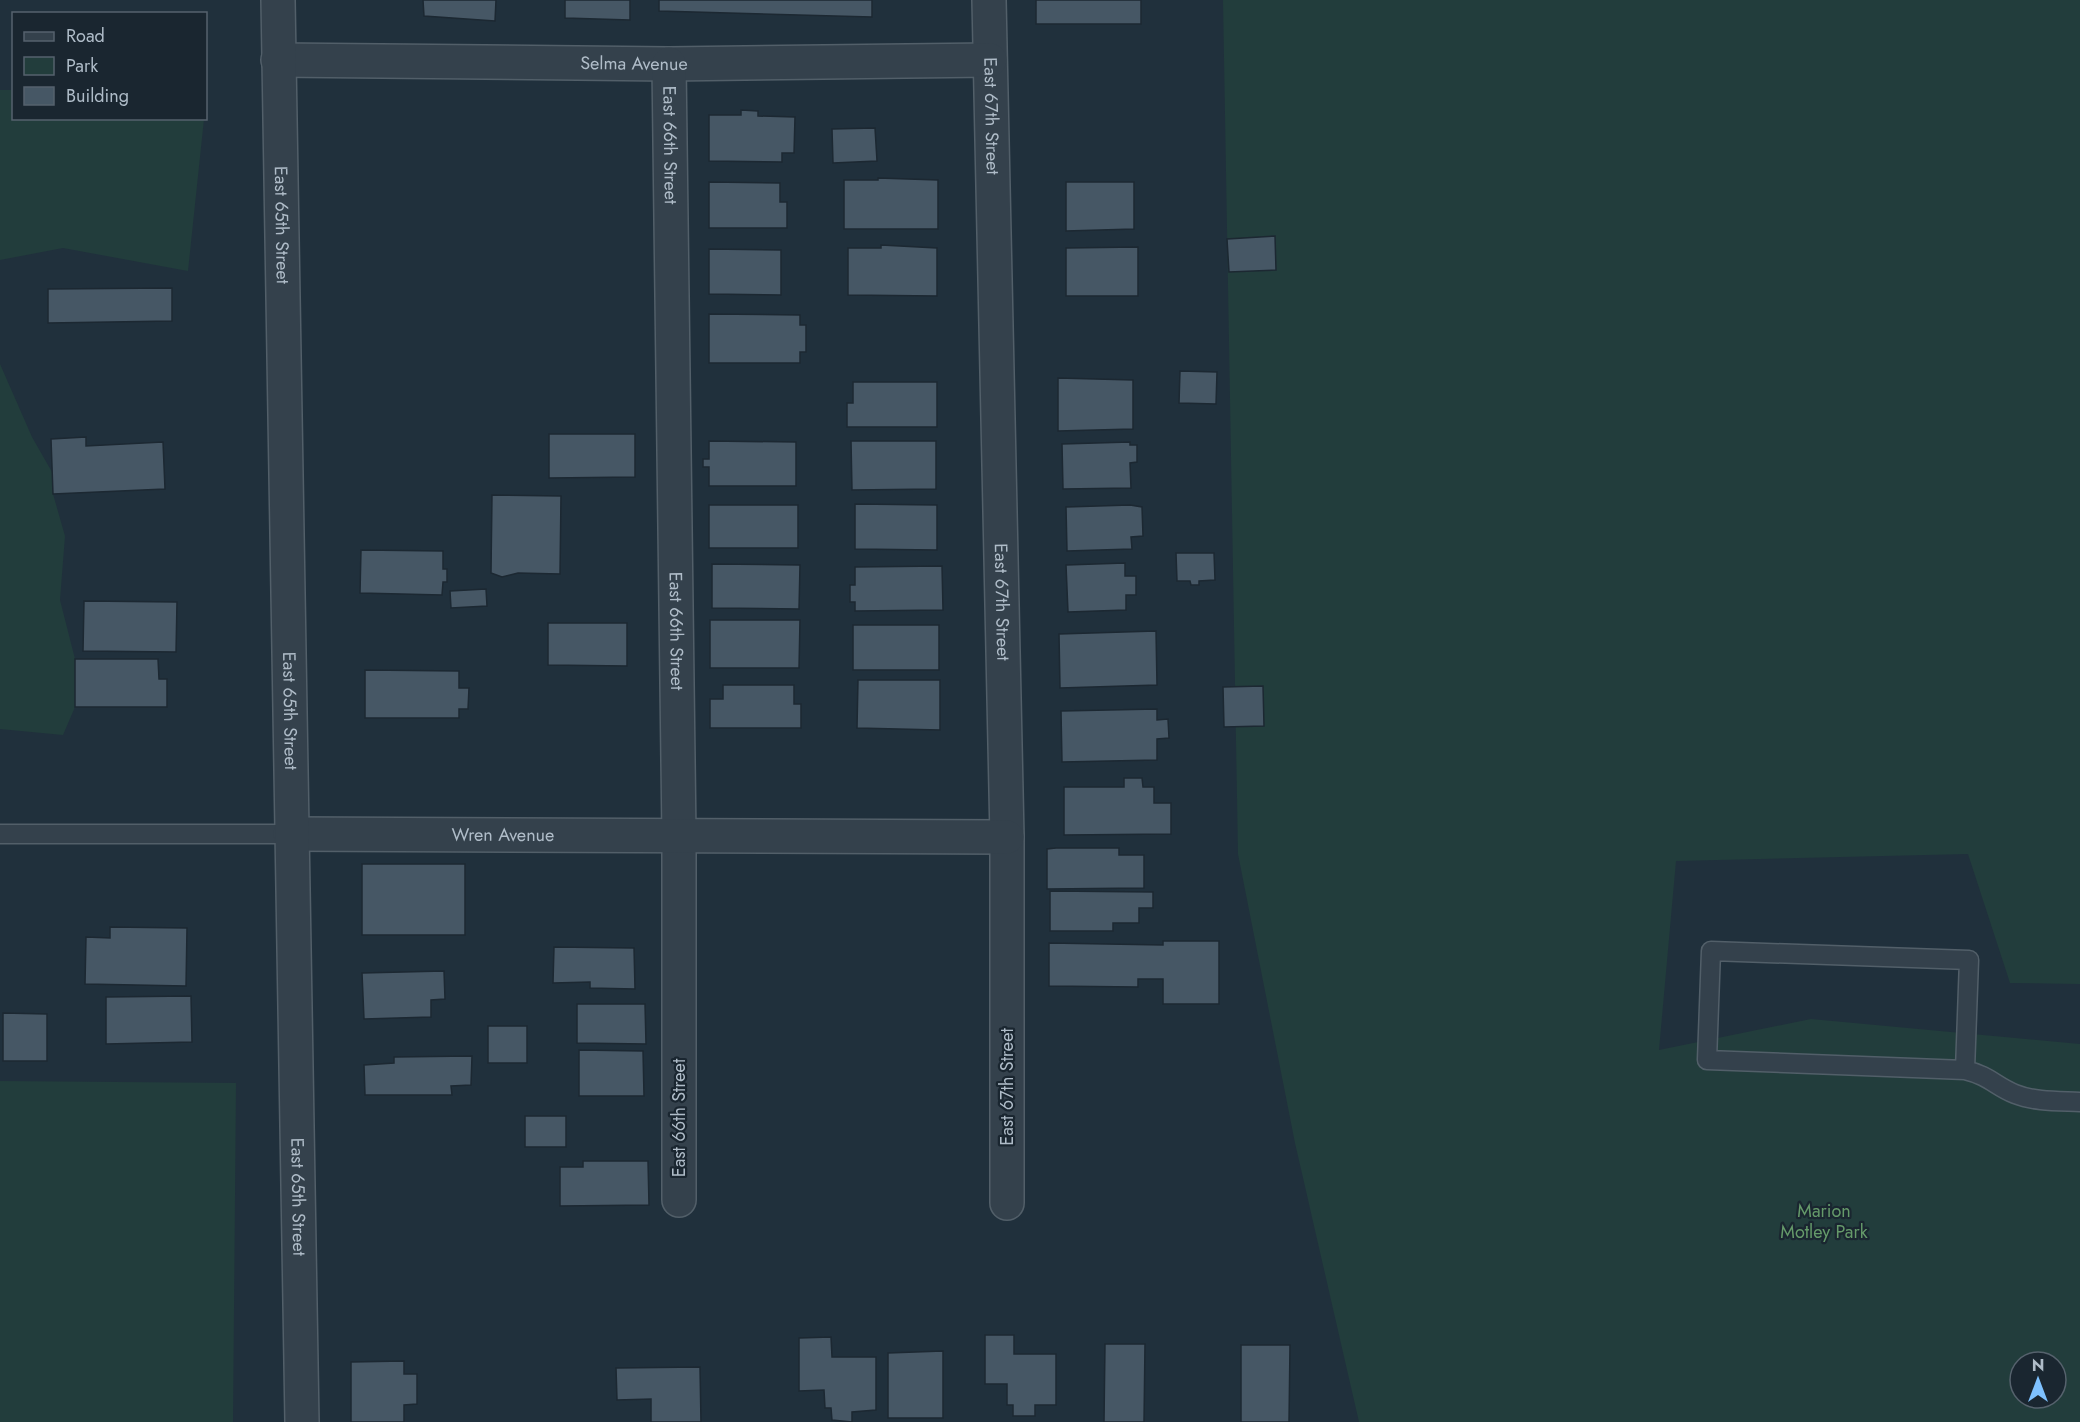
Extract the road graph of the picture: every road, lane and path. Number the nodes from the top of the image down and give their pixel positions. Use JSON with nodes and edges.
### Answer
{"nodes":[{"id":1,"x":278,"y":0,"type":"edge"},
{"id":2,"x":989,"y":0,"type":"edge"},
{"id":3,"x":278,"y":60,"type":"junction"},
{"id":4,"x":990,"y":60,"type":"junction"},
{"id":5,"x":669,"y":64,"type":"junction"},
{"id":6,"x":0,"y":834,"type":"edge"},
{"id":7,"x":290,"y":834,"type":"junction"},
{"id":8,"x":679,"y":837,"type":"junction"},
{"id":9,"x":1007,"y":837,"type":"junction"},
{"id":10,"x":1965,"y":1070,"type":"junction"},
{"id":11,"x":2080,"y":1102,"type":"edge"},
{"id":12,"x":679,"y":1200,"type":"dead end"},
{"id":13,"x":1007,"y":1203,"type":"dead end"},
{"id":14,"x":302,"y":1422,"type":"edge"}],
"edges":[{"from":1,"to":3,"type":"street","name":"East 65th Street"},
{"from":2,"to":4,"type":"street","name":"East 67th Street"},
{"from":3,"to":5,"type":"street","name":"Selma Avenue"},
{"from":3,"to":7,"type":"street","name":"East 65th Street"},
{"from":4,"to":5,"type":"street","name":"Selma Avenue"},
{"from":4,"to":9,"type":"street","name":"East 67th Street"},
{"from":5,"to":8,"type":"street","name":"East 66th Street"},
{"from":6,"to":7,"type":"lane","name":"Wren Avenue"},
{"from":7,"to":8,"type":"street","name":"Wren Avenue"},
{"from":7,"to":14,"type":"street","name":"East 65th Street"},
{"from":8,"to":9,"type":"street","name":"Wren Avenue"},
{"from":8,"to":12,"type":"street","name":"East 66th Street"},
{"from":9,"to":13,"type":"street","name":"East 67th Street"},
{"from":10,"to":10,"type":"lane"},
{"from":10,"to":11,"type":"lane"}]}
